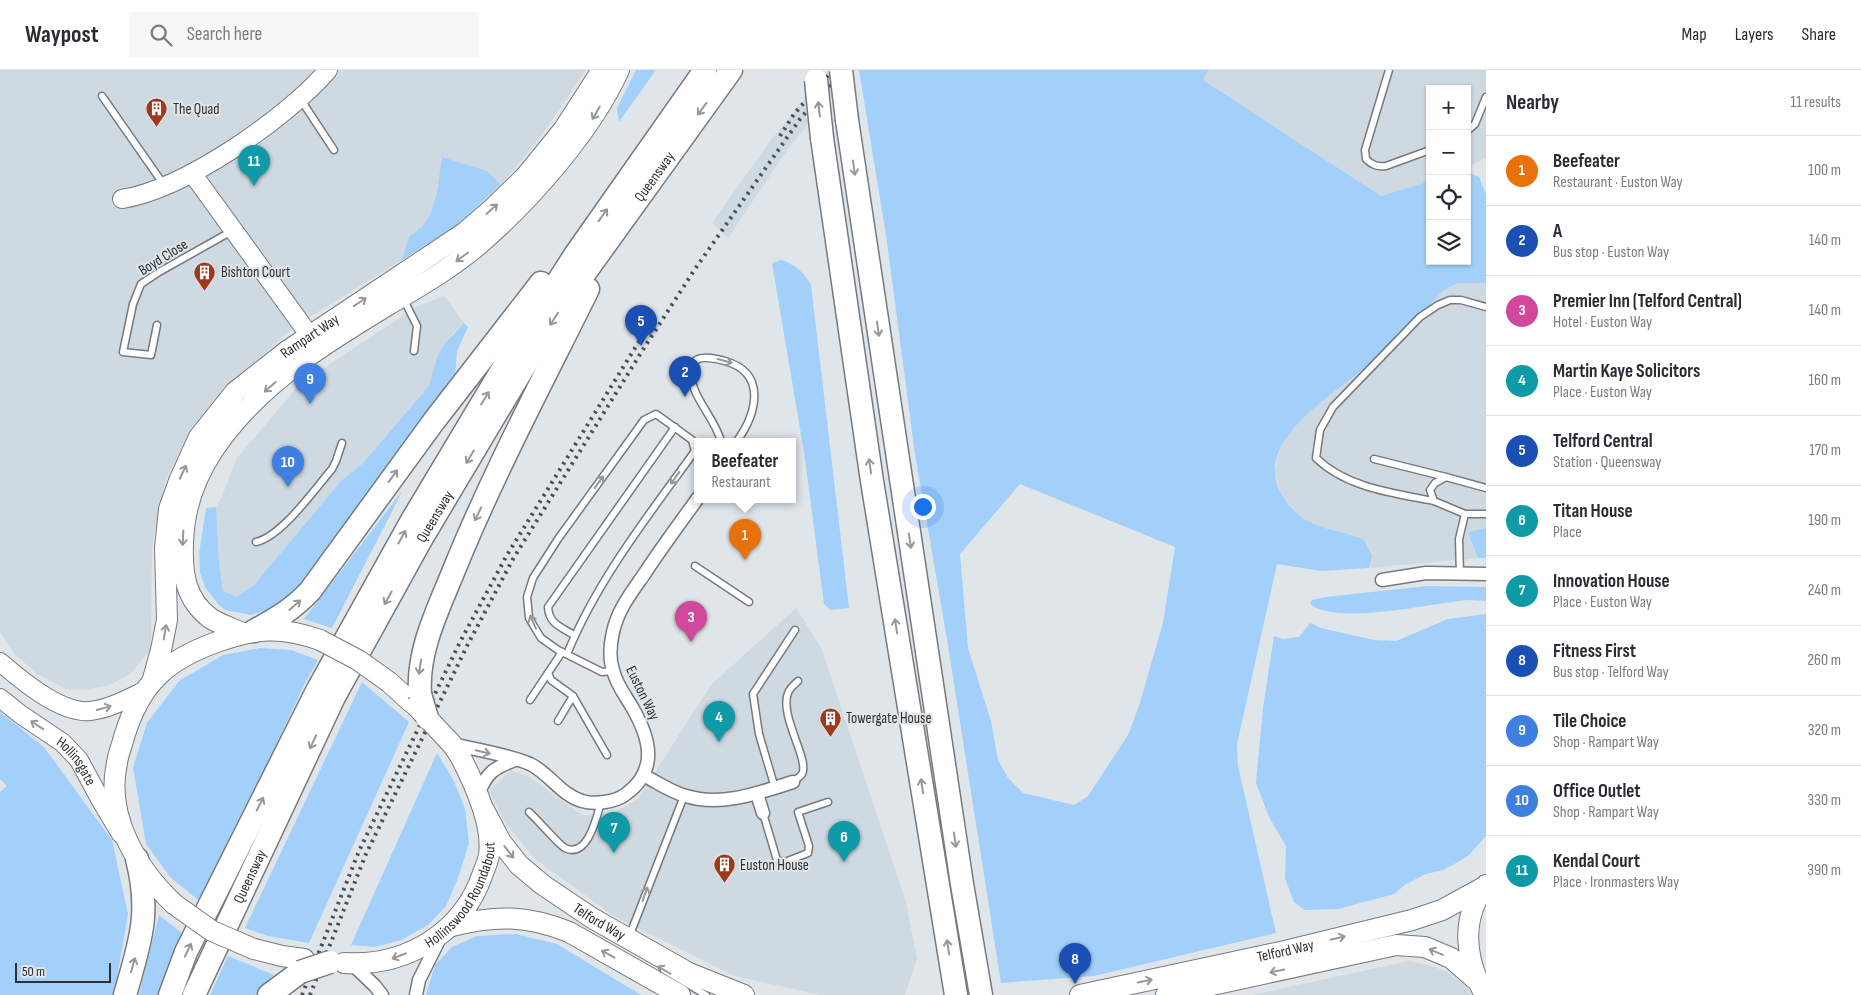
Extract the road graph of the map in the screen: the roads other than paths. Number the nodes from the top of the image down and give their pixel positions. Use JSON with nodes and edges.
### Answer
{"nodes":[{"id":1,"x":328,"y":70,"type":"edge"},
{"id":2,"x":602,"y":70,"type":"edge"},
{"id":3,"x":619,"y":70,"type":"edge"},
{"id":4,"x":705,"y":70,"type":"edge"},
{"id":5,"x":731,"y":70,"type":"edge"},
{"id":6,"x":841,"y":70,"type":"edge"},
{"id":7,"x":1388,"y":70,"type":"edge"},
{"id":8,"x":815,"y":75,"type":"edge"},
{"id":9,"x":102,"y":96,"type":"dead end"},
{"id":10,"x":1486,"y":97,"type":"edge"},
{"id":11,"x":300,"y":99,"type":"junction"},
{"id":12,"x":1483,"y":112,"type":"edge"},
{"id":13,"x":1468,"y":130,"type":"edge"},
{"id":14,"x":334,"y":150,"type":"dead end"},
{"id":15,"x":1426,"y":151,"type":"edge"},
{"id":16,"x":192,"y":173,"type":"junction"},
{"id":17,"x":165,"y":186,"type":"junction"},
{"id":18,"x":122,"y":199,"type":"dead end"},
{"id":19,"x":233,"y":230,"type":"junction"},
{"id":20,"x":612,"y":235,"type":"junction"},
{"id":21,"x":575,"y":255,"type":"junction"},
{"id":22,"x":402,"y":297,"type":"junction"},
{"id":23,"x":1486,"y":307,"type":"edge"},
{"id":24,"x":157,"y":325,"type":"dead end"},
{"id":25,"x":310,"y":336,"type":"junction"},
{"id":26,"x":414,"y":351,"type":"dead end"},
{"id":27,"x":676,"y":427,"type":"junction"},
{"id":28,"x":720,"y":438,"type":"edge"},
{"id":29,"x":739,"y":438,"type":"edge"},
{"id":30,"x":342,"y":443,"type":"dead end"},
{"id":31,"x":694,"y":447,"type":"edge"},
{"id":32,"x":694,"y":452,"type":"edge"},
{"id":33,"x":1374,"y":459,"type":"dead end"},
{"id":34,"x":1446,"y":477,"type":"junction"},
{"id":35,"x":1486,"y":488,"type":"edge"},
{"id":36,"x":1434,"y":501,"type":"junction"},
{"id":37,"x":695,"y":503,"type":"edge"},
{"id":38,"x":1465,"y":514,"type":"junction"},
{"id":39,"x":1486,"y":514,"type":"edge"},
{"id":40,"x":256,"y":542,"type":"dead end"},
{"id":41,"x":695,"y":566,"type":"dead end"},
{"id":42,"x":1460,"y":574,"type":"junction"},
{"id":43,"x":1486,"y":574,"type":"edge"},
{"id":44,"x":1382,"y":580,"type":"dead end"},
{"id":45,"x":749,"y":602,"type":"dead end"},
{"id":46,"x":795,"y":630,"type":"dead end"},
{"id":47,"x":248,"y":632,"type":"junction"},
{"id":48,"x":574,"y":636,"type":"junction"},
{"id":49,"x":565,"y":653,"type":"junction"},
{"id":50,"x":0,"y":662,"type":"edge"},
{"id":51,"x":613,"y":671,"type":"junction"},
{"id":52,"x":548,"y":673,"type":"junction"},
{"id":53,"x":798,"y":681,"type":"dead end"},
{"id":54,"x":149,"y":685,"type":"junction"},
{"id":55,"x":573,"y":696,"type":"junction"},
{"id":56,"x":0,"y":698,"type":"edge"},
{"id":57,"x":530,"y":700,"type":"dead end"},
{"id":58,"x":420,"y":705,"type":"junction"},
{"id":59,"x":558,"y":722,"type":"dead end"},
{"id":60,"x":450,"y":742,"type":"junction"},
{"id":61,"x":607,"y":755,"type":"dead end"},
{"id":62,"x":514,"y":760,"type":"junction"},
{"id":63,"x":644,"y":775,"type":"junction"},
{"id":64,"x":793,"y":782,"type":"joint"},
{"id":65,"x":775,"y":788,"type":"junction"},
{"id":66,"x":757,"y":794,"type":"junction"},
{"id":67,"x":684,"y":796,"type":"junction"},
{"id":68,"x":481,"y":802,"type":"junction"},
{"id":69,"x":601,"y":802,"type":"junction"},
{"id":70,"x":828,"y":802,"type":"dead end"},
{"id":71,"x":530,"y":812,"type":"dead end"},
{"id":72,"x":763,"y":814,"type":"joint"},
{"id":73,"x":133,"y":852,"type":"junction"},
{"id":74,"x":1485,"y":886,"type":"edge"},
{"id":75,"x":447,"y":930,"type":"junction"},
{"id":76,"x":628,"y":944,"type":"junction"},
{"id":77,"x":342,"y":963,"type":"junction"},
{"id":78,"x":302,"y":966,"type":"junction"},
{"id":79,"x":658,"y":967,"type":"dead end"},
{"id":80,"x":1480,"y":987,"type":"edge"},
{"id":81,"x":125,"y":995,"type":"edge"},
{"id":82,"x":170,"y":995,"type":"edge"},
{"id":83,"x":194,"y":995,"type":"edge"},
{"id":84,"x":269,"y":995,"type":"edge"},
{"id":85,"x":382,"y":995,"type":"edge"},
{"id":86,"x":416,"y":995,"type":"edge"},
{"id":87,"x":680,"y":995,"type":"edge"},
{"id":88,"x":706,"y":995,"type":"edge"},
{"id":89,"x":744,"y":995,"type":"edge"},
{"id":90,"x":956,"y":995,"type":"edge"},
{"id":91,"x":981,"y":995,"type":"edge"},
{"id":92,"x":1080,"y":995,"type":"edge"},
{"id":93,"x":1166,"y":995,"type":"edge"}],
"edges":[{"from":1,"to":11,"type":"street"},
{"from":25,"to":2,"type":"main road","name":"Rampart Way","one_way":true},
{"from":3,"to":22,"type":"main road","name":"Rampart Way","one_way":true},
{"from":21,"to":4,"type":"highway","name":"Queensway","one_way":true},
{"from":5,"to":20,"type":"highway","name":"Queensway","one_way":true},
{"from":6,"to":91,"type":"highway","one_way":true,"bridge":true},
{"from":7,"to":15,"type":"lane"},
{"from":90,"to":8,"type":"highway","one_way":true,"bridge":true},
{"from":9,"to":17,"type":"lane"},
{"from":10,"to":12,"type":"lane"},
{"from":11,"to":14,"type":"lane"},
{"from":11,"to":16,"type":"street"},
{"from":12,"to":13,"type":"lane"},
{"from":16,"to":17,"type":"street"},
{"from":16,"to":19,"type":"street"},
{"from":17,"to":18,"type":"street"},
{"from":19,"to":24,"type":"lane","name":"Boyd Close"},
{"from":19,"to":25,"type":"street"},
{"from":20,"to":58,"type":"highway","one_way":true},
{"from":20,"to":83,"type":"highway","name":"Queensway","one_way":true},
{"from":47,"to":21,"type":"highway","one_way":true},
{"from":82,"to":21,"type":"highway","name":"Queensway","one_way":true},
{"from":22,"to":26,"type":"lane"},
{"from":22,"to":47,"type":"main road","name":"Rampart Way","one_way":true},
{"from":23,"to":36,"type":"lane"},
{"from":54,"to":25,"type":"main road","name":"Rampart Way","one_way":true},
{"from":27,"to":31,"type":"lane","one_way":true},
{"from":27,"to":48,"type":"lane"},
{"from":49,"to":27,"type":"lane","one_way":true},
{"from":28,"to":29,"type":"lane","one_way":true},
{"from":30,"to":40,"type":"lane"},
{"from":32,"to":48,"type":"lane","one_way":true},
{"from":33,"to":34,"type":"lane"},
{"from":34,"to":35,"type":"lane"},
{"from":34,"to":36,"type":"lane"},
{"from":36,"to":38,"type":"lane"},
{"from":37,"to":51,"type":"street","name":"Euston Way"},
{"from":38,"to":39,"type":"lane"},
{"from":38,"to":42,"type":"lane"},
{"from":41,"to":45,"type":"lane"},
{"from":42,"to":43,"type":"street"},
{"from":42,"to":44,"type":"street"},
{"from":46,"to":65,"type":"lane"},
{"from":47,"to":54,"type":"main road","name":"Hollinswood Roundabout"},
{"from":47,"to":58,"type":"main road","name":"Hollinswood Roundabout","bridge":true},
{"from":48,"to":49,"type":"lane"},
{"from":49,"to":51,"type":"lane"},
{"from":49,"to":52,"type":"lane"},
{"from":50,"to":54,"type":"street","one_way":true},
{"from":51,"to":63,"type":"street","name":"Euston Way"},
{"from":52,"to":55,"type":"lane"},
{"from":52,"to":57,"type":"lane"},
{"from":53,"to":64,"type":"lane"},
{"from":54,"to":73,"type":"main road","name":"Hollinswood Roundabout"},
{"from":55,"to":59,"type":"lane"},
{"from":55,"to":61,"type":"lane"},
{"from":73,"to":56,"type":"street","name":"Hollinsgate","one_way":true},
{"from":58,"to":60,"type":"main road","name":"Hollinswood Roundabout","bridge":true},
{"from":60,"to":62,"type":"street","one_way":true},
{"from":60,"to":68,"type":"main road","name":"Hollinswood Roundabout"},
{"from":62,"to":68,"type":"street"},
{"from":62,"to":69,"type":"street"},
{"from":63,"to":67,"type":"street"},
{"from":63,"to":69,"type":"street"},
{"from":64,"to":65,"type":"street"},
{"from":65,"to":66,"type":"street"},
{"from":66,"to":67,"type":"street"},
{"from":66,"to":72,"type":"street"},
{"from":76,"to":67,"type":"lane","one_way":true},
{"from":68,"to":75,"type":"main road","name":"Hollinswood Roundabout"},
{"from":68,"to":76,"type":"main road","name":"Telford Way","one_way":true},
{"from":69,"to":71,"type":"lane"},
{"from":70,"to":72,"type":"lane"},
{"from":73,"to":78,"type":"main road","name":"Hollinswood Roundabout","bridge":true},
{"from":81,"to":73,"type":"highway","one_way":true},
{"from":74,"to":80,"type":"main road"},
{"from":92,"to":74,"type":"main road","name":"Telford Way","one_way":true},
{"from":75,"to":77,"type":"main road","name":"Hollinswood Roundabout","one_way":true},
{"from":75,"to":86,"type":"street"},
{"from":87,"to":75,"type":"main road","name":"Telford Way","one_way":true},
{"from":76,"to":89,"type":"main road","name":"Telford Way"},
{"from":77,"to":78,"type":"highway","bridge":true},
{"from":77,"to":85,"type":"street"},
{"from":78,"to":84,"type":"highway"},
{"from":88,"to":79,"type":"lane","one_way":true},
{"from":80,"to":93,"type":"main road","name":"Telford Way","one_way":true}]}
